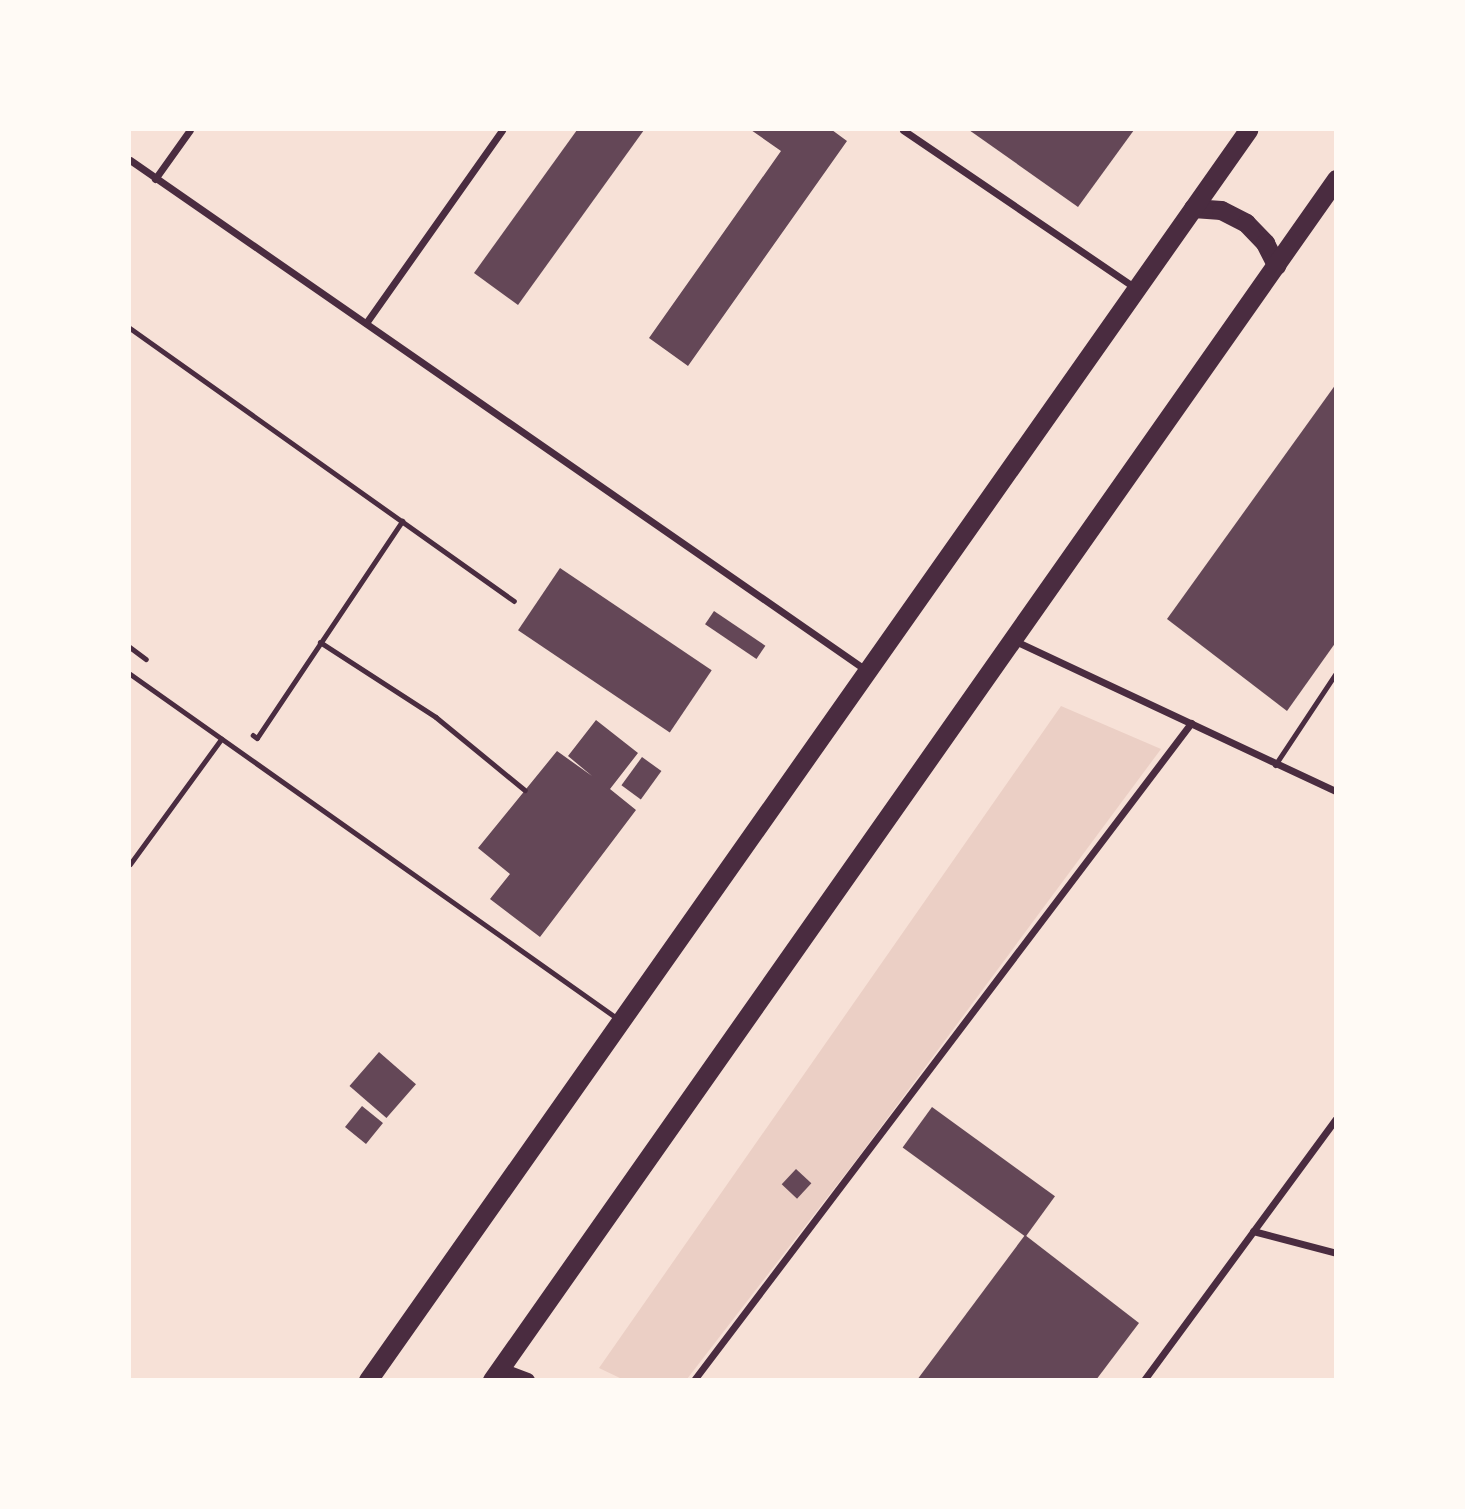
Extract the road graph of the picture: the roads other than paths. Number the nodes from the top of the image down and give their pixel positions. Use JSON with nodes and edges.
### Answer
{"nodes":[{"id":1,"x":190,"y":130,"type":"edge"},
{"id":2,"x":502,"y":130,"type":"edge"},
{"id":3,"x":903,"y":130,"type":"edge"},
{"id":4,"x":1248,"y":130,"type":"edge"},
{"id":5,"x":130,"y":160,"type":"edge"},
{"id":6,"x":155,"y":179,"type":"junction"},
{"id":7,"x":1335,"y":179,"type":"edge"},
{"id":8,"x":1193,"y":208,"type":"junction"},
{"id":9,"x":1276,"y":265,"type":"junction"},
{"id":10,"x":1136,"y":289,"type":"junction"},
{"id":11,"x":366,"y":323,"type":"junction"},
{"id":12,"x":1012,"y":639,"type":"junction"},
{"id":13,"x":867,"y":671,"type":"junction"},
{"id":14,"x":1335,"y":673,"type":"edge"},
{"id":15,"x":130,"y":674,"type":"edge"},
{"id":16,"x":1191,"y":723,"type":"junction"},
{"id":17,"x":221,"y":739,"type":"junction"},
{"id":18,"x":1275,"y":765,"type":"junction"},
{"id":19,"x":1335,"y":791,"type":"edge"},
{"id":20,"x":130,"y":864,"type":"edge"},
{"id":21,"x":621,"y":1021,"type":"junction"},
{"id":22,"x":1335,"y":1119,"type":"edge"},
{"id":23,"x":1253,"y":1231,"type":"junction"},
{"id":24,"x":1335,"y":1253,"type":"edge"},
{"id":25,"x":495,"y":1374,"type":"edge"},
{"id":26,"x":368,"y":1380,"type":"edge"},
{"id":27,"x":528,"y":1380,"type":"edge"},
{"id":28,"x":694,"y":1380,"type":"edge"},
{"id":29,"x":1144,"y":1380,"type":"edge"}],
"edges":[{"from":1,"to":6,"type":"street"},
{"from":2,"to":11,"type":"street"},
{"from":3,"to":10,"type":"street"},
{"from":4,"to":8,"type":"highway"},
{"from":5,"to":6,"type":"street"},
{"from":6,"to":11,"type":"street"},
{"from":7,"to":9,"type":"highway"},
{"from":8,"to":9,"type":"highway"},
{"from":8,"to":10,"type":"highway"},
{"from":9,"to":12,"type":"highway"},
{"from":10,"to":13,"type":"highway"},
{"from":11,"to":13,"type":"street"},
{"from":12,"to":16,"type":"street"},
{"from":12,"to":25,"type":"highway"},
{"from":13,"to":21,"type":"highway"},
{"from":14,"to":18,"type":"lane"},
{"from":15,"to":17,"type":"lane"},
{"from":16,"to":18,"type":"street"},
{"from":16,"to":28,"type":"street"},
{"from":17,"to":20,"type":"lane"},
{"from":17,"to":21,"type":"lane"},
{"from":18,"to":19,"type":"street"},
{"from":21,"to":26,"type":"highway"},
{"from":22,"to":23,"type":"street"},
{"from":23,"to":24,"type":"street"},
{"from":23,"to":29,"type":"street"},
{"from":25,"to":27,"type":"main road"}]}
